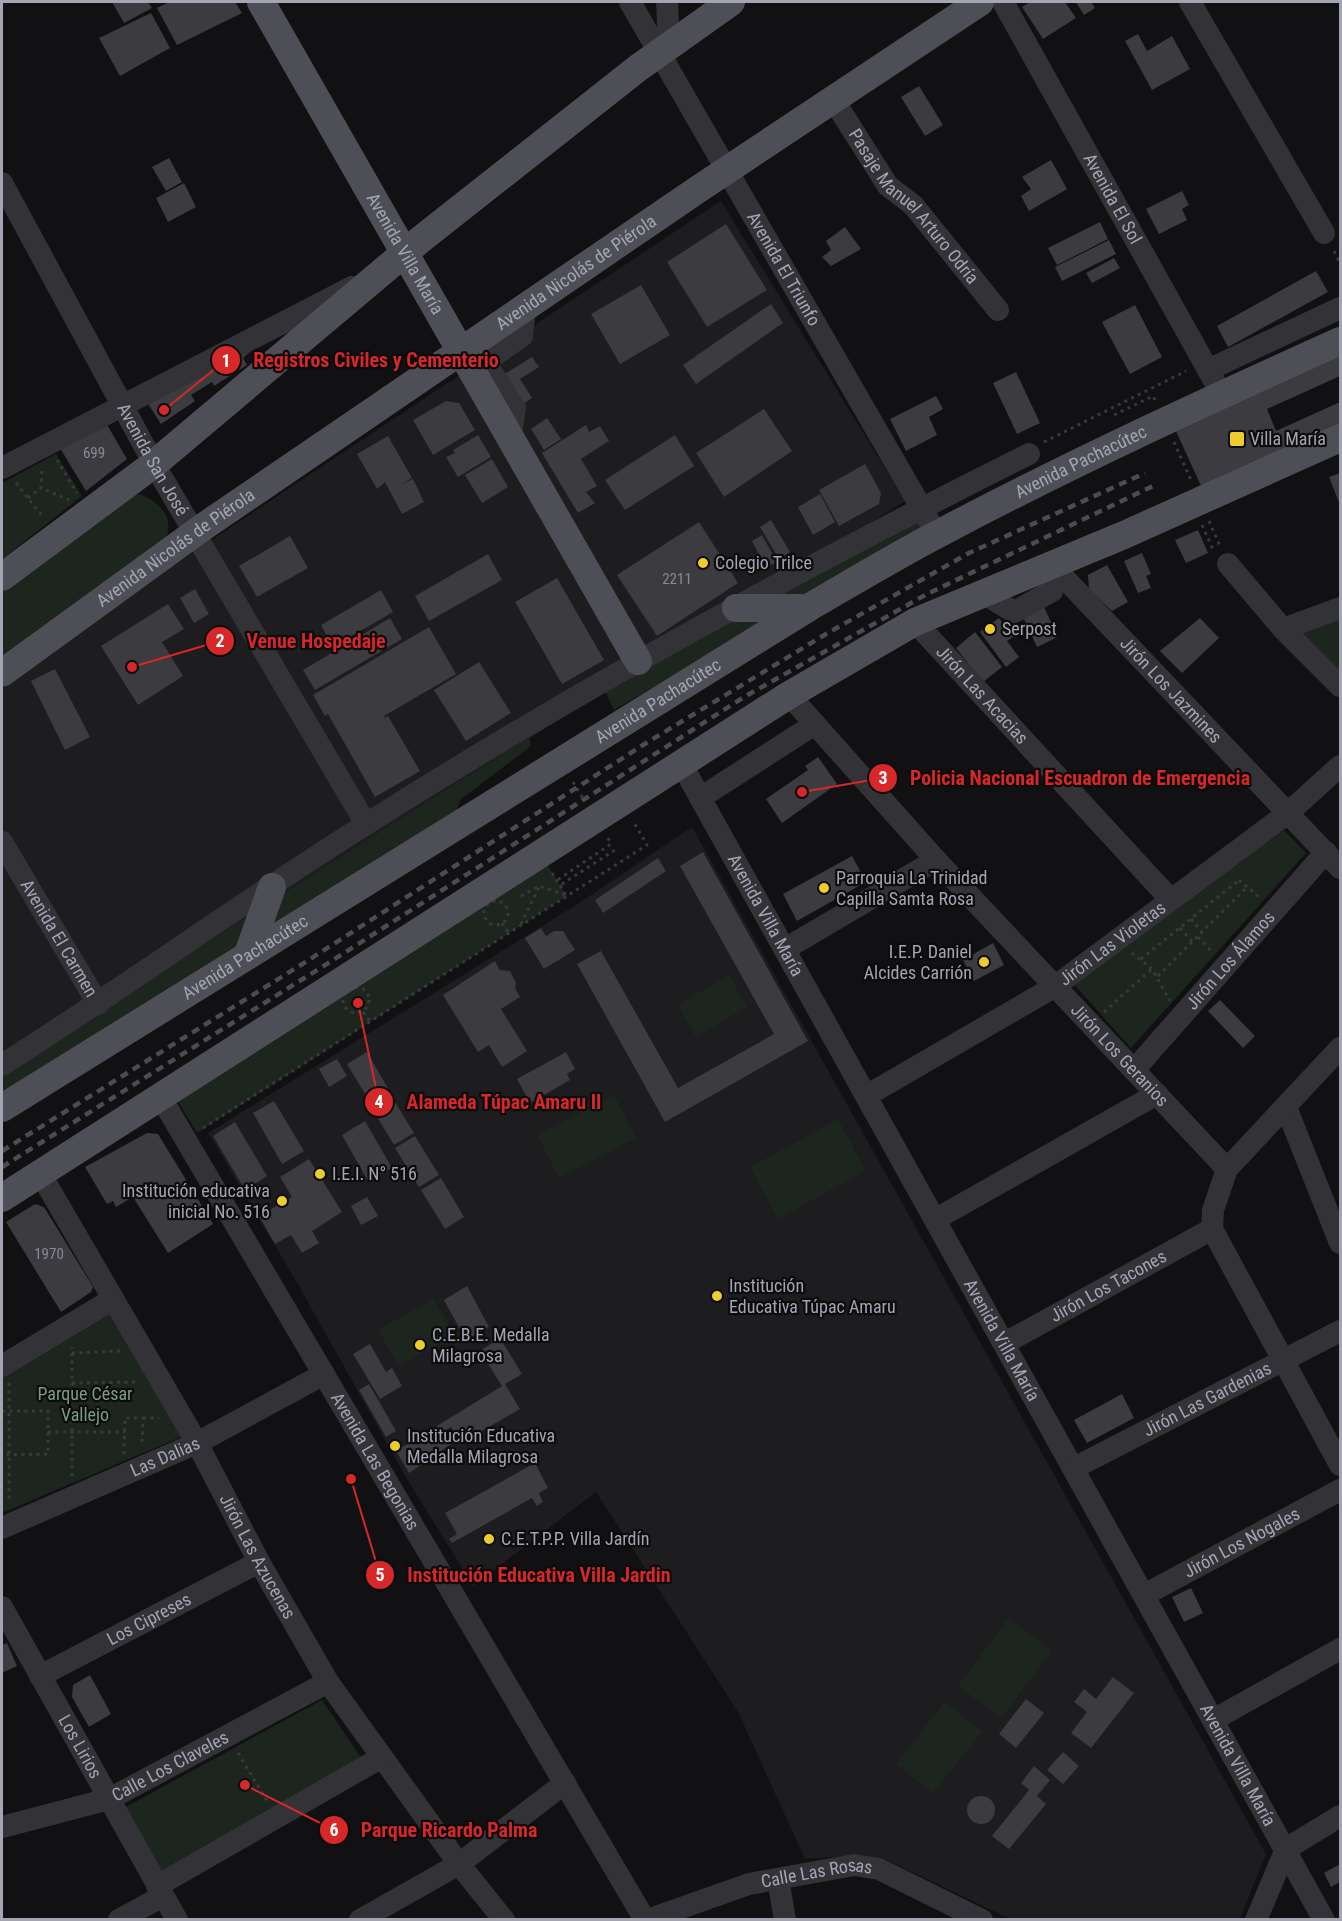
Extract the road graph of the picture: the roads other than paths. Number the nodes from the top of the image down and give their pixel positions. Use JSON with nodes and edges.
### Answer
{"nodes":[{"id":1,"x":261,"y":2,"type":"edge"},
{"id":2,"x":667,"y":2,"type":"edge"},
{"id":3,"x":980,"y":2,"type":"edge"},
{"id":4,"x":1003,"y":2,"type":"edge"},
{"id":5,"x":1190,"y":2,"type":"edge"},
{"id":6,"x":726,"y":3,"type":"edge"},
{"id":7,"x":635,"y":10,"type":"edge"},
{"id":8,"x":664,"y":49,"type":"junction"},
{"id":9,"x":833,"y":99,"type":"junction"},
{"id":10,"x":726,"y":170,"type":"junction"},
{"id":11,"x":2,"y":183,"type":"edge"},
{"id":12,"x":1323,"y":233,"type":"dead end"},
{"id":13,"x":405,"y":253,"type":"junction"},
{"id":14,"x":382,"y":272,"type":"junction"},
{"id":15,"x":1341,"y":308,"type":"edge"},
{"id":16,"x":998,"y":310,"type":"dead end"},
{"id":17,"x":1341,"y":341,"type":"edge"},
{"id":18,"x":473,"y":357,"type":"junction"},
{"id":19,"x":1206,"y":366,"type":"junction"},
{"id":20,"x":1222,"y":395,"type":"junction"},
{"id":21,"x":123,"y":406,"type":"junction"},
{"id":22,"x":1341,"y":438,"type":"edge"},
{"id":23,"x":1029,"y":454,"type":"road end"},
{"id":24,"x":154,"y":464,"type":"junction"},
{"id":25,"x":7,"y":473,"type":"edge"},
{"id":26,"x":922,"y":507,"type":"junction"},
{"id":27,"x":195,"y":533,"type":"junction"},
{"id":28,"x":937,"y":535,"type":"junction"},
{"id":29,"x":1052,"y":564,"type":"junction"},
{"id":30,"x":1228,"y":564,"type":"road end"},
{"id":31,"x":2,"y":578,"type":"edge"},
{"id":32,"x":736,"y":608,"type":"junction"},
{"id":33,"x":808,"y":608,"type":"junction"},
{"id":34,"x":1341,"y":608,"type":"edge"},
{"id":35,"x":915,"y":622,"type":"junction"},
{"id":36,"x":1283,"y":629,"type":"junction"},
{"id":37,"x":638,"y":661,"type":"junction"},
{"id":38,"x":2,"y":673,"type":"edge"},
{"id":39,"x":1341,"y":686,"type":"edge"},
{"id":40,"x":789,"y":695,"type":"junction"},
{"id":41,"x":815,"y":724,"type":"junction"},
{"id":42,"x":682,"y":765,"type":"junction"},
{"id":43,"x":1341,"y":766,"type":"edge"},
{"id":44,"x":700,"y":798,"type":"junction"},
{"id":45,"x":1288,"y":813,"type":"junction"},
{"id":46,"x":366,"y":824,"type":"junction"},
{"id":47,"x":2,"y":842,"type":"edge"},
{"id":48,"x":936,"y":860,"type":"junction"},
{"id":49,"x":1333,"y":860,"type":"edge"},
{"id":50,"x":273,"y":887,"type":"junction"},
{"id":51,"x":1171,"y":900,"type":"junction"},
{"id":52,"x":785,"y":950,"type":"junction"},
{"id":53,"x":248,"y":954,"type":"junction"},
{"id":54,"x":1054,"y":987,"type":"junction"},
{"id":55,"x":98,"y":1004,"type":"junction"},
{"id":56,"x":1341,"y":1048,"type":"edge"},
{"id":57,"x":2,"y":1065,"type":"edge"},
{"id":58,"x":1134,"y":1070,"type":"junction"},
{"id":59,"x":1157,"y":1094,"type":"junction"},
{"id":60,"x":160,"y":1096,"type":"junction"},
{"id":61,"x":866,"y":1096,"type":"junction"},
{"id":62,"x":1286,"y":1107,"type":"junction"},
{"id":63,"x":2,"y":1108,"type":"edge"},
{"id":64,"x":1227,"y":1169,"type":"junction"},
{"id":65,"x":40,"y":1173,"type":"junction"},
{"id":66,"x":2,"y":1198,"type":"edge"},
{"id":67,"x":936,"y":1219,"type":"junction"},
{"id":68,"x":1212,"y":1229,"type":"junction"},
{"id":69,"x":1341,"y":1243,"type":"edge"},
{"id":70,"x":113,"y":1299,"type":"junction"},
{"id":71,"x":1341,"y":1330,"type":"edge"},
{"id":72,"x":1005,"y":1343,"type":"junction"},
{"id":73,"x":1282,"y":1360,"type":"junction"},
{"id":74,"x":5,"y":1371,"type":"edge"},
{"id":75,"x":324,"y":1374,"type":"junction"},
{"id":76,"x":197,"y":1443,"type":"junction"},
{"id":77,"x":1341,"y":1465,"type":"edge"},
{"id":78,"x":1074,"y":1468,"type":"junction"},
{"id":79,"x":1341,"y":1490,"type":"edge"},
{"id":80,"x":5,"y":1518,"type":"edge"},
{"id":81,"x":259,"y":1562,"type":"junction"},
{"id":82,"x":1144,"y":1595,"type":"junction"},
{"id":83,"x":2,"y":1607,"type":"edge"},
{"id":84,"x":1341,"y":1649,"type":"edge"},
{"id":85,"x":40,"y":1676,"type":"junction"},
{"id":86,"x":328,"y":1682,"type":"junction"},
{"id":87,"x":1213,"y":1720,"type":"junction"},
{"id":88,"x":382,"y":1757,"type":"junction"},
{"id":89,"x":565,"y":1783,"type":"junction"},
{"id":90,"x":109,"y":1799,"type":"junction"},
{"id":91,"x":1341,"y":1816,"type":"edge"},
{"id":92,"x":2,"y":1827,"type":"edge"},
{"id":93,"x":1286,"y":1849,"type":"junction"},
{"id":94,"x":459,"y":1864,"type":"junction"},
{"id":95,"x":778,"y":1878,"type":"junction"},
{"id":96,"x":160,"y":1891,"type":"junction"},
{"id":97,"x":119,"y":1920,"type":"edge"},
{"id":98,"x":177,"y":1920,"type":"edge"},
{"id":99,"x":360,"y":1920,"type":"edge"},
{"id":100,"x":504,"y":1920,"type":"edge"},
{"id":101,"x":646,"y":1920,"type":"edge"},
{"id":102,"x":785,"y":1920,"type":"edge"},
{"id":103,"x":982,"y":1920,"type":"edge"},
{"id":104,"x":1256,"y":1920,"type":"edge"},
{"id":105,"x":1324,"y":1920,"type":"edge"}],
"edges":[{"from":1,"to":13,"type":"main road","name":"Avenida Villa María"},
{"from":2,"to":7,"type":"street"},
{"from":2,"to":8,"type":"street"},
{"from":3,"to":9,"type":"main road","name":"Avenida Nicolás de Piérola"},
{"from":4,"to":19,"type":"street","name":"Avenida El Sol"},
{"from":5,"to":12,"type":"street"},
{"from":6,"to":8,"type":"main road"},
{"from":7,"to":8,"type":"street","name":"Avenida El Triunfo"},
{"from":8,"to":10,"type":"street","name":"Avenida El Triunfo"},
{"from":8,"to":13,"type":"main road"},
{"from":9,"to":10,"type":"main road","name":"Avenida Nicolás de Piérola"},
{"from":9,"to":16,"type":"street","name":"Pasaje Manuel Arturo Odría"},
{"from":10,"to":18,"type":"main road","name":"Avenida Nicolás de Piérola"},
{"from":10,"to":26,"type":"street","name":"Avenida El Triunfo"},
{"from":11,"to":21,"type":"street","name":"Avenida San José"},
{"from":13,"to":14,"type":"main road"},
{"from":13,"to":18,"type":"main road","name":"Avenida Villa María"},
{"from":14,"to":21,"type":"street"},
{"from":14,"to":24,"type":"main road"},
{"from":15,"to":19,"type":"street"},
{"from":17,"to":20,"type":"main road","name":"Avenida Pachacútec"},
{"from":18,"to":27,"type":"main road","name":"Avenida Nicolás de Piérola"},
{"from":18,"to":37,"type":"main road","name":"Avenida Villa María"},
{"from":19,"to":20,"type":"street","name":"Avenida El Sol"},
{"from":20,"to":28,"type":"main road","name":"Avenida Pachacútec"},
{"from":21,"to":24,"type":"street","name":"Avenida San José"},
{"from":21,"to":25,"type":"street"},
{"from":22,"to":29,"type":"main road"},
{"from":23,"to":26,"type":"street","name":"Avenida Pachacútec"},
{"from":24,"to":27,"type":"street","name":"Avenida San José"},
{"from":24,"to":31,"type":"main road"},
{"from":26,"to":28,"type":"street","name":"Avenida El Triunfo"},
{"from":26,"to":32,"type":"street","name":"Avenida Pachacútec"},
{"from":27,"to":38,"type":"main road","name":"Avenida Nicolás de Piérola"},
{"from":27,"to":46,"type":"street","name":"Avenida San José"},
{"from":28,"to":33,"type":"main road","name":"Avenida Pachacútec"},
{"from":29,"to":35,"type":"main road"},
{"from":29,"to":45,"type":"street","name":"Jirón Los Jazmines"},
{"from":30,"to":36,"type":"street"},
{"from":32,"to":33,"type":"main road"},
{"from":32,"to":37,"type":"street","name":"Avenida Pachacútec"},
{"from":33,"to":53,"type":"main road","name":"Avenida Pachacútec"},
{"from":34,"to":36,"type":"street"},
{"from":35,"to":40,"type":"main road"},
{"from":35,"to":51,"type":"street","name":"Jirón Las Acacias"},
{"from":36,"to":39,"type":"street"},
{"from":37,"to":46,"type":"street","name":"Avenida Pachacútec"},
{"from":40,"to":41,"type":"street","name":"Jirón Los Geranios"},
{"from":40,"to":42,"type":"main road"},
{"from":41,"to":44,"type":"street"},
{"from":41,"to":48,"type":"street","name":"Jirón Los Geranios"},
{"from":42,"to":44,"type":"street","name":"Avenida Villa María"},
{"from":42,"to":60,"type":"main road"},
{"from":43,"to":45,"type":"street","name":"Jirón Las Violetas"},
{"from":44,"to":52,"type":"street","name":"Avenida Villa María"},
{"from":45,"to":49,"type":"street","name":"Jirón Los Jazmines"},
{"from":45,"to":51,"type":"street","name":"Jirón Las Violetas"},
{"from":46,"to":50,"type":"street","name":"Avenida Pachacútec"},
{"from":47,"to":55,"type":"street","name":"Avenida El Carmen"},
{"from":48,"to":52,"type":"street"},
{"from":48,"to":54,"type":"street","name":"Jirón Los Geranios"},
{"from":49,"to":58,"type":"street","name":"Jirón Los Álamos"},
{"from":50,"to":53,"type":"main road"},
{"from":50,"to":55,"type":"street","name":"Avenida Pachacútec"},
{"from":51,"to":54,"type":"street","name":"Jirón Las Violetas"},
{"from":52,"to":61,"type":"street","name":"Avenida Villa María"},
{"from":53,"to":63,"type":"main road","name":"Avenida Pachacútec"},
{"from":54,"to":58,"type":"street","name":"Jirón Los Geranios"},
{"from":54,"to":61,"type":"street","name":"Jirón Las Violetas"},
{"from":55,"to":57,"type":"street","name":"Avenida Pachacútec"},
{"from":56,"to":62,"type":"street"},
{"from":58,"to":59,"type":"street","name":"Jirón Los Geranios"},
{"from":59,"to":64,"type":"street","name":"Jirón Los Geranios"},
{"from":59,"to":67,"type":"street"},
{"from":60,"to":65,"type":"main road"},
{"from":60,"to":75,"type":"street","name":"Avenida Las Begonias"},
{"from":61,"to":67,"type":"street","name":"Avenida Villa María"},
{"from":62,"to":64,"type":"street"},
{"from":62,"to":69,"type":"street"},
{"from":64,"to":68,"type":"street"},
{"from":65,"to":66,"type":"main road"},
{"from":65,"to":70,"type":"street","name":"Jirón Las Azucenas"},
{"from":67,"to":72,"type":"street","name":"Avenida Villa María"},
{"from":68,"to":72,"type":"street","name":"Jirón Los Tacones"},
{"from":68,"to":73,"type":"street"},
{"from":70,"to":74,"type":"street"},
{"from":70,"to":76,"type":"street","name":"Jirón Las Azucenas"},
{"from":71,"to":73,"type":"street","name":"Jirón Las Gardenias"},
{"from":72,"to":78,"type":"street","name":"Avenida Villa María"},
{"from":73,"to":77,"type":"street"},
{"from":73,"to":78,"type":"street","name":"Jirón Las Gardenias"},
{"from":75,"to":76,"type":"street","name":"Las Dalias"},
{"from":75,"to":89,"type":"street","name":"Avenida Las Begonias"},
{"from":76,"to":80,"type":"street","name":"Las Dalias"},
{"from":76,"to":81,"type":"street","name":"Jirón Las Azucenas"},
{"from":78,"to":82,"type":"street","name":"Avenida Villa María"},
{"from":79,"to":82,"type":"street","name":"Jirón Los Nogales"},
{"from":81,"to":85,"type":"street","name":"Los Cipreses"},
{"from":81,"to":86,"type":"street","name":"Jirón Las Azucenas"},
{"from":82,"to":87,"type":"street","name":"Avenida Villa María"},
{"from":83,"to":85,"type":"street","name":"Los Lirios"},
{"from":84,"to":87,"type":"street"},
{"from":85,"to":90,"type":"street","name":"Los Lirios"},
{"from":86,"to":88,"type":"street","name":"Jirón Las Azucenas"},
{"from":86,"to":90,"type":"street","name":"Calle Los Claveles"},
{"from":87,"to":93,"type":"street","name":"Avenida Villa María"},
{"from":88,"to":94,"type":"street","name":"Jirón Las Azucenas"},
{"from":88,"to":96,"type":"street"},
{"from":89,"to":94,"type":"street"},
{"from":89,"to":101,"type":"street","name":"Avenida Las Begonias"},
{"from":90,"to":92,"type":"street","name":"Calle Los Claveles"},
{"from":90,"to":96,"type":"street","name":"Los Lirios"},
{"from":91,"to":93,"type":"street"},
{"from":93,"to":104,"type":"street"},
{"from":93,"to":105,"type":"street","name":"Avenida Villa María"},
{"from":94,"to":99,"type":"street"},
{"from":94,"to":100,"type":"street","name":"Jirón Las Azucenas"},
{"from":95,"to":101,"type":"street","name":"Calle Las Rosas"},
{"from":95,"to":102,"type":"street"},
{"from":95,"to":103,"type":"street","name":"Calle Las Rosas"},
{"from":96,"to":97,"type":"street"},
{"from":96,"to":98,"type":"street","name":"Los Lirios"}]}
